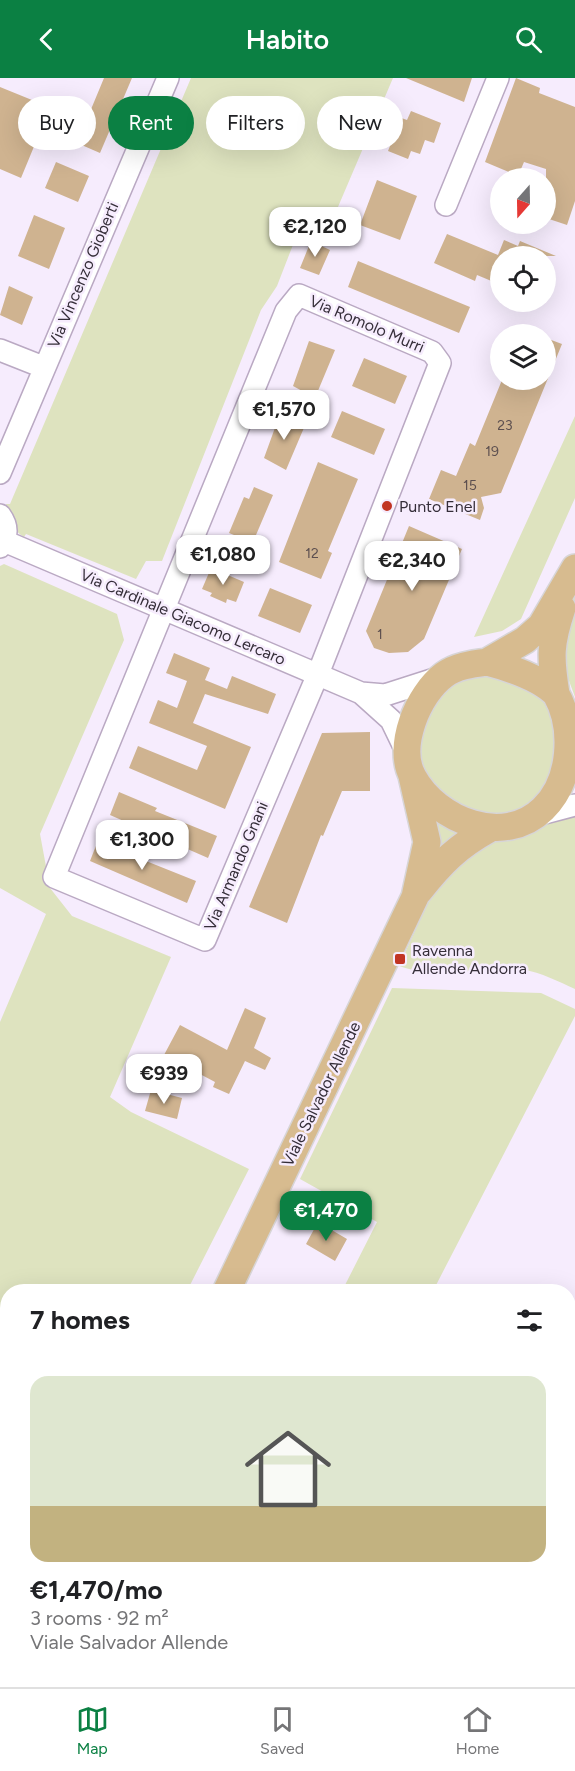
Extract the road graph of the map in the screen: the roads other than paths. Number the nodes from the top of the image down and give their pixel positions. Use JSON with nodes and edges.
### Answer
{"nodes":[{"id":1,"x":168,"y":78,"type":"edge"},
{"id":2,"x":498,"y":78,"type":"edge"},
{"id":3,"x":446,"y":205,"type":"dead end"},
{"id":4,"x":0,"y":350,"type":"edge"},
{"id":5,"x":43,"y":367,"type":"junction"},
{"id":6,"x":0,"y":473,"type":"edge"},
{"id":7,"x":0,"y":515,"type":"edge"},
{"id":8,"x":2,"y":544,"type":"edge"},
{"id":9,"x":575,"y":568,"type":"edge"},
{"id":10,"x":164,"y":610,"type":"junction"},
{"id":11,"x":487,"y":662,"type":"junction"},
{"id":12,"x":318,"y":674,"type":"junction"},
{"id":13,"x":443,"y":676,"type":"junction"},
{"id":14,"x":361,"y":693,"type":"junction"},
{"id":15,"x":556,"y":694,"type":"junction"},
{"id":16,"x":574,"y":743,"type":"edge"},
{"id":17,"x":409,"y":764,"type":"junction"},
{"id":18,"x":575,"y":805,"type":"edge"},
{"id":19,"x":537,"y":815,"type":"junction"},
{"id":20,"x":489,"y":829,"type":"junction"},
{"id":21,"x":415,"y":897,"type":"junction"},
{"id":22,"x":230,"y":1284,"type":"edge"}],
"edges":[{"from":1,"to":5,"type":"street","name":"Via Vincenzo Gioberti"},
{"from":2,"to":3,"type":"street"},
{"from":4,"to":5,"type":"street"},
{"from":5,"to":6,"type":"street","name":"Via Vincenzo Gioberti"},
{"from":7,"to":8,"type":"street","name":"Via Cardinale Giacomo Lercaro"},
{"from":8,"to":10,"type":"street","name":"Via Cardinale Giacomo Lercaro"},
{"from":9,"to":11,"type":"main road"},
{"from":9,"to":15,"type":"main road"},
{"from":10,"to":12,"type":"street","name":"Via Cardinale Giacomo Lercaro"},
{"from":10,"to":12,"type":"street","name":"Via Armando Gnani"},
{"from":10,"to":12,"type":"street","name":"Via Romolo Murri"},
{"from":11,"to":13,"type":"main road"},
{"from":11,"to":15,"type":"main road"},
{"from":12,"to":14,"type":"street","name":"Via Cardinale Giacomo Lercaro"},
{"from":13,"to":14,"type":"street","name":"Via Cardinale Giacomo Lercaro"},
{"from":13,"to":17,"type":"main road"},
{"from":14,"to":17,"type":"street","name":"Via Cardinale Giacomo Lercaro"},
{"from":15,"to":16,"type":"main road"},
{"from":16,"to":19,"type":"main road"},
{"from":17,"to":20,"type":"main road"},
{"from":17,"to":21,"type":"main road","name":"Viale Salvador Allende"},
{"from":18,"to":19,"type":"street"},
{"from":19,"to":20,"type":"main road"},
{"from":20,"to":21,"type":"main road","name":"Viale Salvador Allende"},
{"from":21,"to":22,"type":"main road","name":"Viale Salvador Allende"}]}
